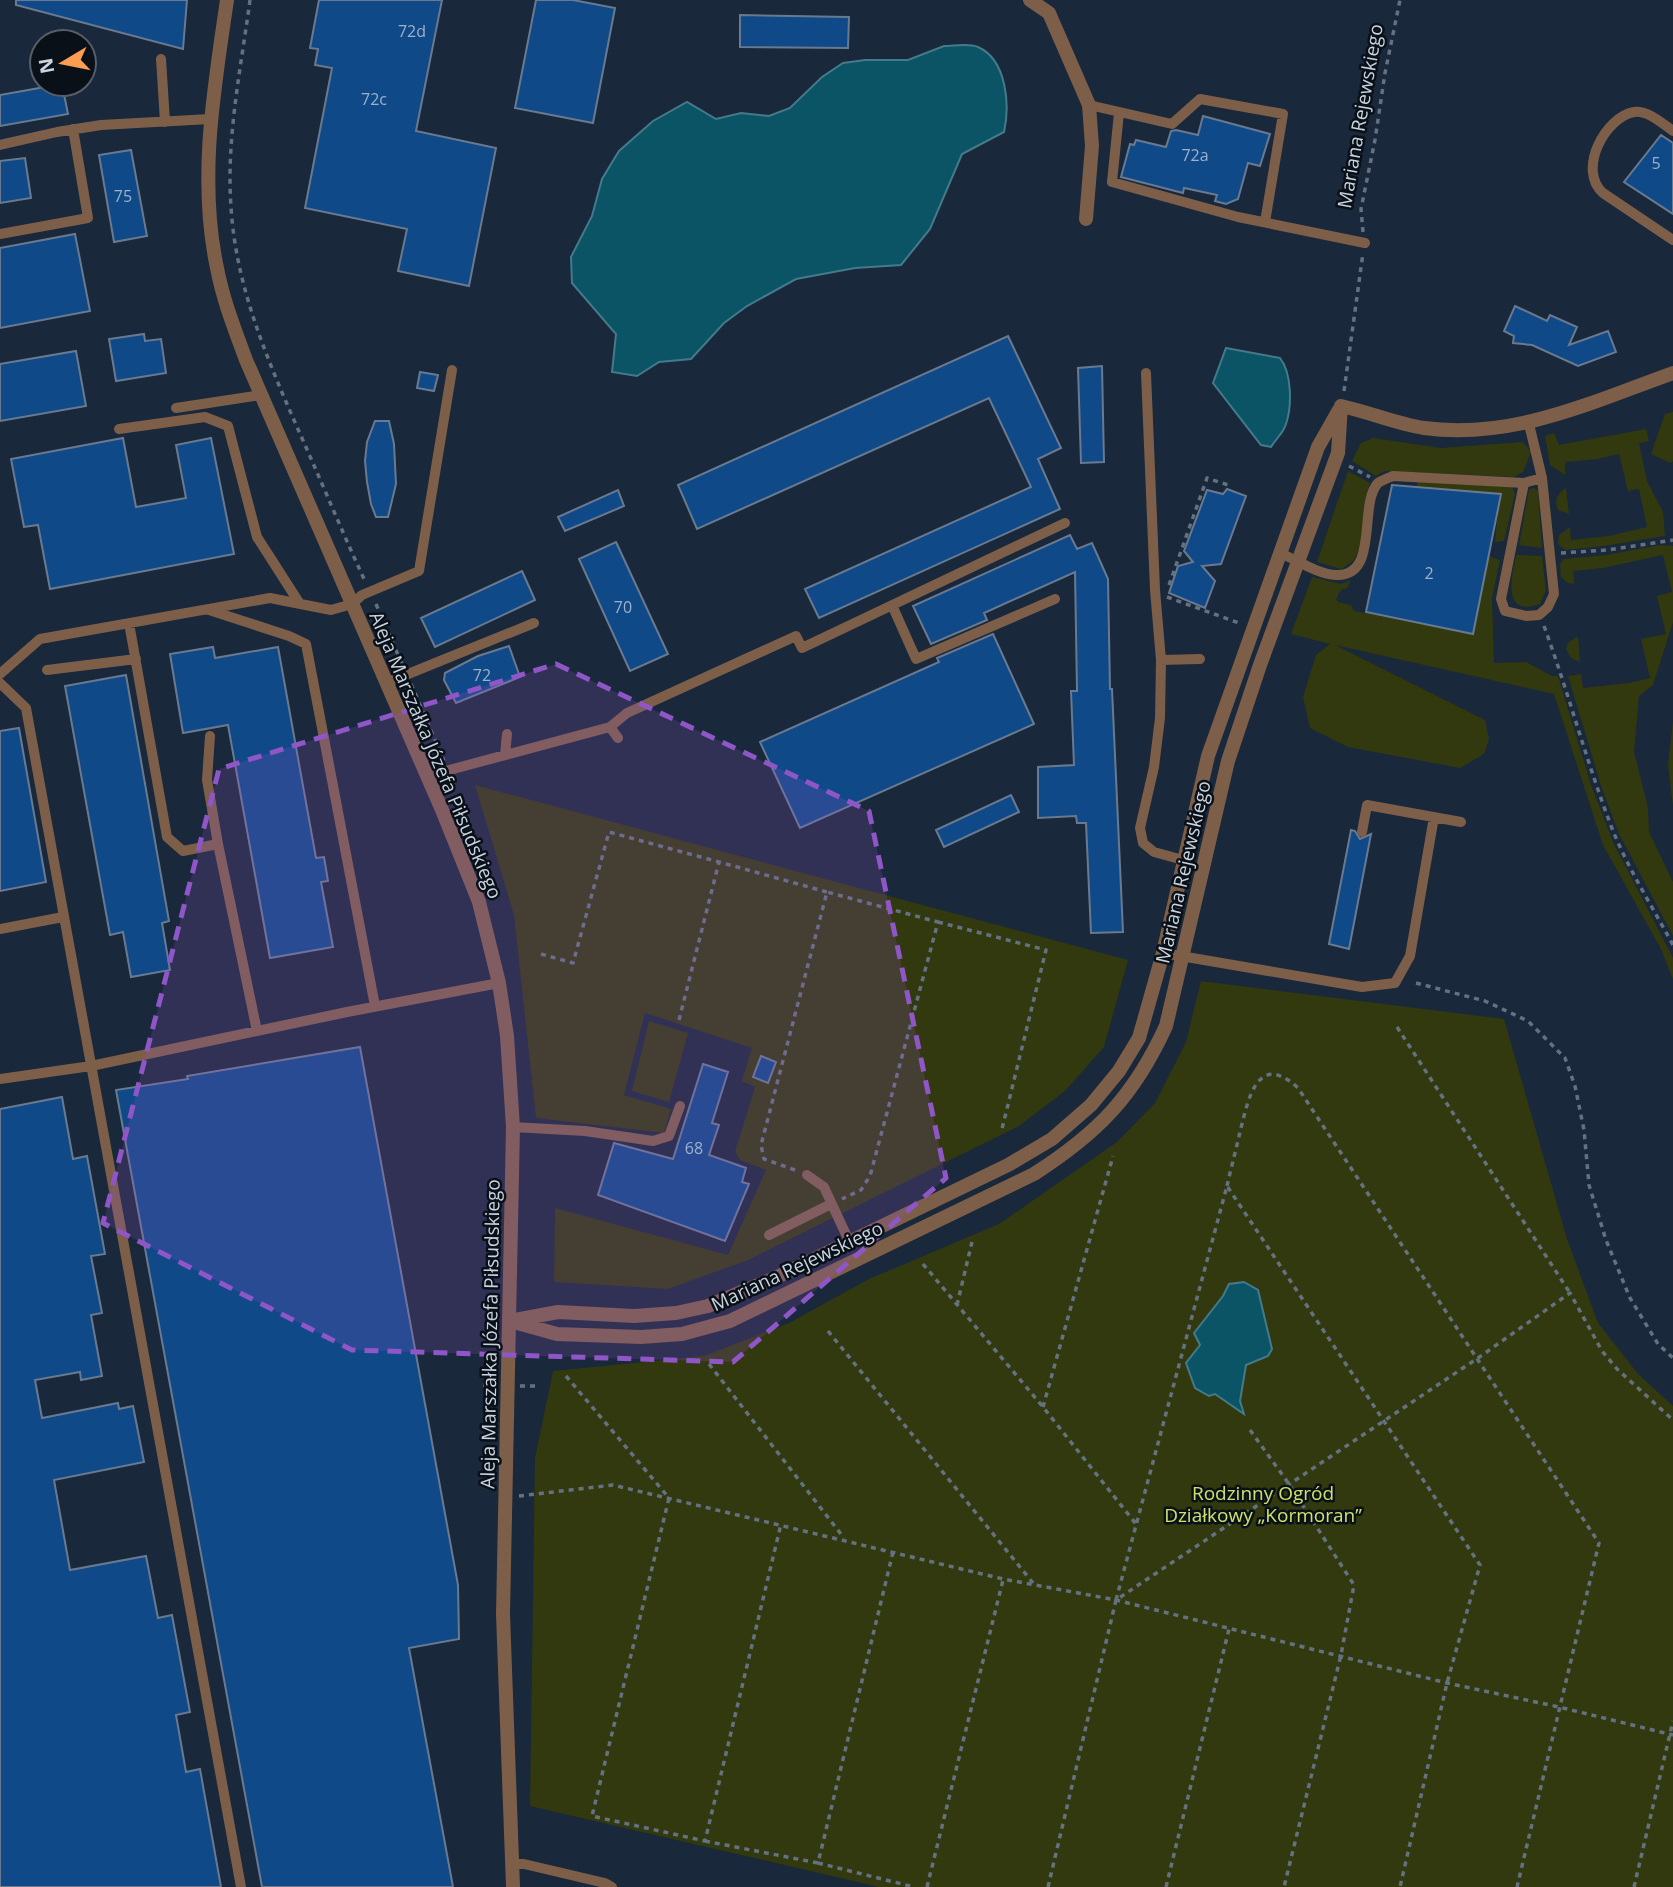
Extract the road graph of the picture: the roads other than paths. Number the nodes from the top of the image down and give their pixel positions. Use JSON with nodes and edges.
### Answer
{"nodes":[{"id":1,"x":227,"y":0,"type":"edge"},
{"id":2,"x":1030,"y":0,"type":"edge"},
{"id":3,"x":161,"y":59,"type":"dead end"},
{"id":4,"x":1089,"y":105,"type":"junction"},
{"id":5,"x":1119,"y":113,"type":"junction"},
{"id":6,"x":210,"y":120,"type":"junction"},
{"id":7,"x":165,"y":122,"type":"junction"},
{"id":8,"x":73,"y":129,"type":"junction"},
{"id":9,"x":1673,"y":131,"type":"edge"},
{"id":10,"x":0,"y":145,"type":"edge"},
{"id":11,"x":1086,"y":219,"type":"dead end"},
{"id":12,"x":1265,"y":222,"type":"junction"},
{"id":13,"x":0,"y":234,"type":"edge"},
{"id":14,"x":1673,"y":240,"type":"edge"},
{"id":15,"x":1364,"y":243,"type":"road end"},
{"id":16,"x":452,"y":370,"type":"dead end"},
{"id":17,"x":1146,"y":373,"type":"dead end"},
{"id":18,"x":1673,"y":373,"type":"edge"},
{"id":19,"x":261,"y":395,"type":"junction"},
{"id":20,"x":1341,"y":406,"type":"junction"},
{"id":21,"x":176,"y":408,"type":"dead end"},
{"id":22,"x":1529,"y":424,"type":"junction"},
{"id":23,"x":119,"y":429,"type":"dead end"},
{"id":24,"x":1542,"y":478,"type":"junction"},
{"id":25,"x":1524,"y":483,"type":"junction"},
{"id":26,"x":1065,"y":523,"type":"dead end"},
{"id":27,"x":1280,"y":553,"type":"junction"},
{"id":28,"x":1299,"y":561,"type":"junction"},
{"id":29,"x":1055,"y":599,"type":"dead end"},
{"id":30,"x":300,"y":604,"type":"junction"},
{"id":31,"x":352,"y":604,"type":"junction"},
{"id":32,"x":892,"y":606,"type":"junction"},
{"id":33,"x":206,"y":609,"type":"junction"},
{"id":34,"x":129,"y":623,"type":"junction"},
{"id":35,"x":534,"y":623,"type":"dead end"},
{"id":36,"x":136,"y":659,"type":"junction"},
{"id":37,"x":1200,"y":659,"type":"dead end"},
{"id":38,"x":1161,"y":660,"type":"junction"},
{"id":39,"x":47,"y":670,"type":"dead end"},
{"id":40,"x":0,"y":674,"type":"edge"},
{"id":41,"x":0,"y":683,"type":"edge"},
{"id":42,"x":386,"y":683,"type":"junction"},
{"id":43,"x":610,"y":727,"type":"junction"},
{"id":44,"x":506,"y":734,"type":"dead end"},
{"id":45,"x":210,"y":736,"type":"dead end"},
{"id":46,"x":618,"y":738,"type":"dead end"},
{"id":47,"x":505,"y":755,"type":"junction"},
{"id":48,"x":427,"y":776,"type":"junction"},
{"id":49,"x":1434,"y":817,"type":"junction"},
{"id":50,"x":1461,"y":822,"type":"dead end"},
{"id":51,"x":1363,"y":832,"type":"dead end"},
{"id":52,"x":218,"y":844,"type":"junction"},
{"id":53,"x":1183,"y":860,"type":"junction"},
{"id":54,"x":63,"y":917,"type":"junction"},
{"id":55,"x":0,"y":929,"type":"edge"},
{"id":56,"x":1163,"y":953,"type":"junction"},
{"id":57,"x":1183,"y":957,"type":"junction"},
{"id":58,"x":499,"y":983,"type":"junction"},
{"id":59,"x":375,"y":1006,"type":"junction"},
{"id":60,"x":257,"y":1031,"type":"junction"},
{"id":61,"x":91,"y":1066,"type":"junction"},
{"id":62,"x":0,"y":1079,"type":"edge"},
{"id":63,"x":680,"y":1106,"type":"dead end"},
{"id":64,"x":513,"y":1127,"type":"junction"},
{"id":65,"x":807,"y":1175,"type":"road end"},
{"id":66,"x":831,"y":1205,"type":"junction"},
{"id":67,"x":769,"y":1235,"type":"dead end"},
{"id":68,"x":849,"y":1241,"type":"junction"},
{"id":69,"x":510,"y":1321,"type":"junction"},
{"id":70,"x":512,"y":1864,"type":"junction"},
{"id":71,"x":241,"y":1887,"type":"edge"},
{"id":72,"x":513,"y":1887,"type":"edge"},
{"id":73,"x":612,"y":1887,"type":"edge"}],
"edges":[{"from":1,"to":6,"type":"street","name":"Aleja Marszałka Józefa Piłsudskiego"},
{"from":2,"to":4,"type":"street"},
{"from":3,"to":7,"type":"lane"},
{"from":4,"to":5,"type":"lane"},
{"from":4,"to":11,"type":"street"},
{"from":5,"to":12,"type":"lane"},
{"from":5,"to":12,"type":"lane"},
{"from":6,"to":7,"type":"lane"},
{"from":6,"to":19,"type":"street","name":"Aleja Marszałka Józefa Piłsudskiego"},
{"from":7,"to":8,"type":"lane"},
{"from":8,"to":10,"type":"lane"},
{"from":8,"to":13,"type":"lane"},
{"from":9,"to":14,"type":"lane"},
{"from":12,"to":15,"type":"lane"},
{"from":16,"to":31,"type":"lane"},
{"from":17,"to":38,"type":"lane"},
{"from":18,"to":22,"type":"street"},
{"from":19,"to":21,"type":"lane"},
{"from":19,"to":31,"type":"street","name":"Aleja Marszałka Józefa Piłsudskiego"},
{"from":20,"to":22,"type":"street"},
{"from":20,"to":27,"type":"street","name":"Mariana Rejewskiego"},
{"from":20,"to":28,"type":"street","name":"Mariana Rejewskiego"},
{"from":22,"to":24,"type":"lane"},
{"from":23,"to":30,"type":"lane"},
{"from":24,"to":25,"type":"lane"},
{"from":24,"to":25,"type":"lane"},
{"from":25,"to":28,"type":"lane"},
{"from":26,"to":32,"type":"lane"},
{"from":27,"to":28,"type":"lane"},
{"from":27,"to":53,"type":"street","name":"Mariana Rejewskiego"},
{"from":28,"to":57,"type":"street","name":"Mariana Rejewskiego"},
{"from":29,"to":32,"type":"lane"},
{"from":30,"to":31,"type":"lane"},
{"from":30,"to":33,"type":"lane"},
{"from":31,"to":42,"type":"street","name":"Aleja Marszałka Józefa Piłsudskiego"},
{"from":32,"to":43,"type":"lane"},
{"from":33,"to":34,"type":"lane"},
{"from":33,"to":59,"type":"lane"},
{"from":34,"to":36,"type":"lane"},
{"from":34,"to":40,"type":"lane"},
{"from":35,"to":42,"type":"lane"},
{"from":36,"to":39,"type":"lane"},
{"from":36,"to":52,"type":"lane"},
{"from":37,"to":38,"type":"lane"},
{"from":38,"to":53,"type":"lane"},
{"from":41,"to":54,"type":"lane"},
{"from":42,"to":48,"type":"street","name":"Aleja Marszałka Józefa Piłsudskiego"},
{"from":43,"to":46,"type":"lane"},
{"from":43,"to":47,"type":"lane"},
{"from":44,"to":47,"type":"lane"},
{"from":45,"to":52,"type":"lane"},
{"from":47,"to":48,"type":"lane"},
{"from":48,"to":58,"type":"street","name":"Aleja Marszałka Józefa Piłsudskiego"},
{"from":49,"to":50,"type":"lane"},
{"from":49,"to":51,"type":"lane"},
{"from":49,"to":57,"type":"lane"},
{"from":52,"to":60,"type":"lane"},
{"from":53,"to":56,"type":"street","name":"Mariana Rejewskiego"},
{"from":54,"to":55,"type":"lane"},
{"from":54,"to":61,"type":"lane"},
{"from":56,"to":57,"type":"lane"},
{"from":56,"to":68,"type":"street","name":"Mariana Rejewskiego"},
{"from":57,"to":69,"type":"street","name":"Mariana Rejewskiego"},
{"from":58,"to":59,"type":"lane"},
{"from":58,"to":64,"type":"street","name":"Aleja Marszałka Józefa Piłsudskiego"},
{"from":59,"to":60,"type":"lane"},
{"from":60,"to":61,"type":"lane"},
{"from":61,"to":62,"type":"lane"},
{"from":61,"to":71,"type":"lane"},
{"from":63,"to":64,"type":"lane"},
{"from":64,"to":69,"type":"street","name":"Aleja Marszałka Józefa Piłsudskiego"},
{"from":65,"to":66,"type":"lane"},
{"from":66,"to":67,"type":"lane"},
{"from":66,"to":68,"type":"lane"},
{"from":68,"to":69,"type":"street","name":"Mariana Rejewskiego"},
{"from":69,"to":70,"type":"street","name":"Aleja Marszałka Józefa Piłsudskiego"},
{"from":70,"to":72,"type":"street","name":"Aleja Marszałka Józefa Piłsudskiego"},
{"from":70,"to":73,"type":"lane"}]}
